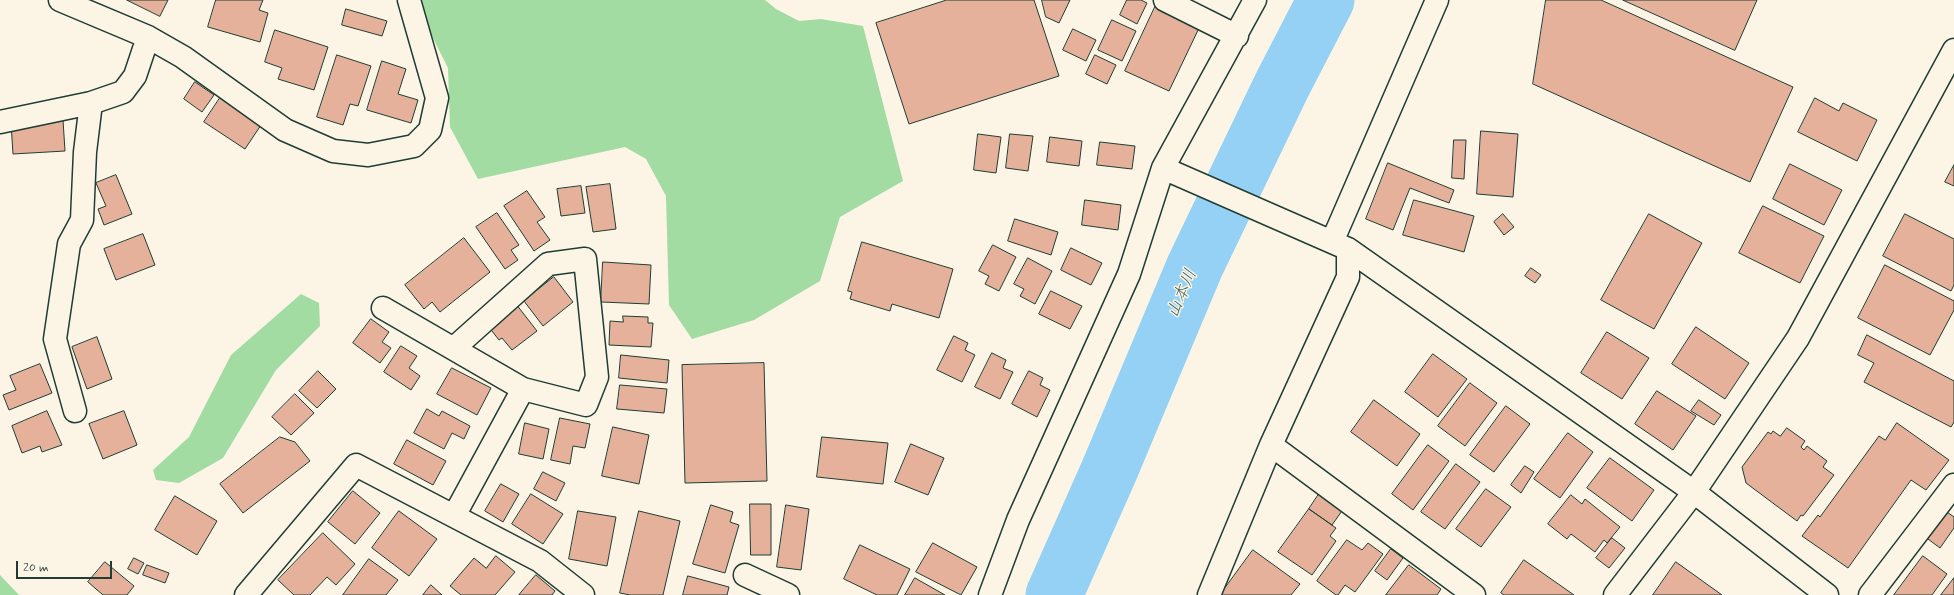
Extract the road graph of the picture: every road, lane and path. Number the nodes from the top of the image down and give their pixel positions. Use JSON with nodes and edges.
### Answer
{"nodes":[{"id":1,"x":60,"y":0,"type":"edge"},
{"id":2,"x":409,"y":0,"type":"edge"},
{"id":3,"x":1165,"y":0,"type":"edge"},
{"id":4,"x":1255,"y":0,"type":"edge"},
{"id":5,"x":1437,"y":0,"type":"edge"},
{"id":6,"x":1237,"y":36,"type":"junction"},
{"id":7,"x":148,"y":37,"type":"junction"},
{"id":8,"x":1954,"y":50,"type":"edge"},
{"id":9,"x":91,"y":103,"type":"junction"},
{"id":10,"x":0,"y":122,"type":"edge"},
{"id":11,"x":1172,"y":172,"type":"junction"},
{"id":12,"x":1332,"y":242,"type":"junction"},
{"id":13,"x":383,"y":308,"type":"dead end"},
{"id":14,"x":454,"y":348,"type":"junction"},
{"id":15,"x":523,"y":389,"type":"junction"},
{"id":16,"x":75,"y":411,"type":"dead end"},
{"id":17,"x":1271,"y":445,"type":"junction"},
{"id":18,"x":1954,"y":485,"type":"edge"},
{"id":19,"x":1694,"y":492,"type":"junction"},
{"id":20,"x":454,"y":516,"type":"junction"},
{"id":21,"x":745,"y":576,"type":"dead end"},
{"id":22,"x":246,"y":595,"type":"edge"},
{"id":23,"x":584,"y":595,"type":"edge"},
{"id":24,"x":788,"y":595,"type":"edge"},
{"id":25,"x":990,"y":595,"type":"edge"},
{"id":26,"x":1209,"y":595,"type":"edge"},
{"id":27,"x":1474,"y":595,"type":"edge"},
{"id":28,"x":1615,"y":595,"type":"edge"},
{"id":29,"x":1827,"y":595,"type":"edge"},
{"id":30,"x":1870,"y":595,"type":"edge"}],
"edges":[{"from":1,"to":7,"type":"street"},
{"from":2,"to":7,"type":"street"},
{"from":3,"to":6,"type":"street"},
{"from":4,"to":6,"type":"street"},
{"from":5,"to":12,"type":"street"},
{"from":6,"to":11,"type":"street"},
{"from":7,"to":9,"type":"street"},
{"from":8,"to":19,"type":"street"},
{"from":9,"to":10,"type":"street"},
{"from":9,"to":16,"type":"street"},
{"from":11,"to":12,"type":"street"},
{"from":11,"to":25,"type":"street"},
{"from":12,"to":17,"type":"street"},
{"from":12,"to":19,"type":"street"},
{"from":13,"to":14,"type":"street"},
{"from":14,"to":15,"type":"street"},
{"from":14,"to":15,"type":"street"},
{"from":15,"to":20,"type":"street"},
{"from":17,"to":26,"type":"street"},
{"from":17,"to":27,"type":"street"},
{"from":18,"to":30,"type":"street"},
{"from":19,"to":28,"type":"street"},
{"from":19,"to":29,"type":"street"},
{"from":20,"to":22,"type":"street"},
{"from":20,"to":23,"type":"street"},
{"from":21,"to":24,"type":"street"}]}
